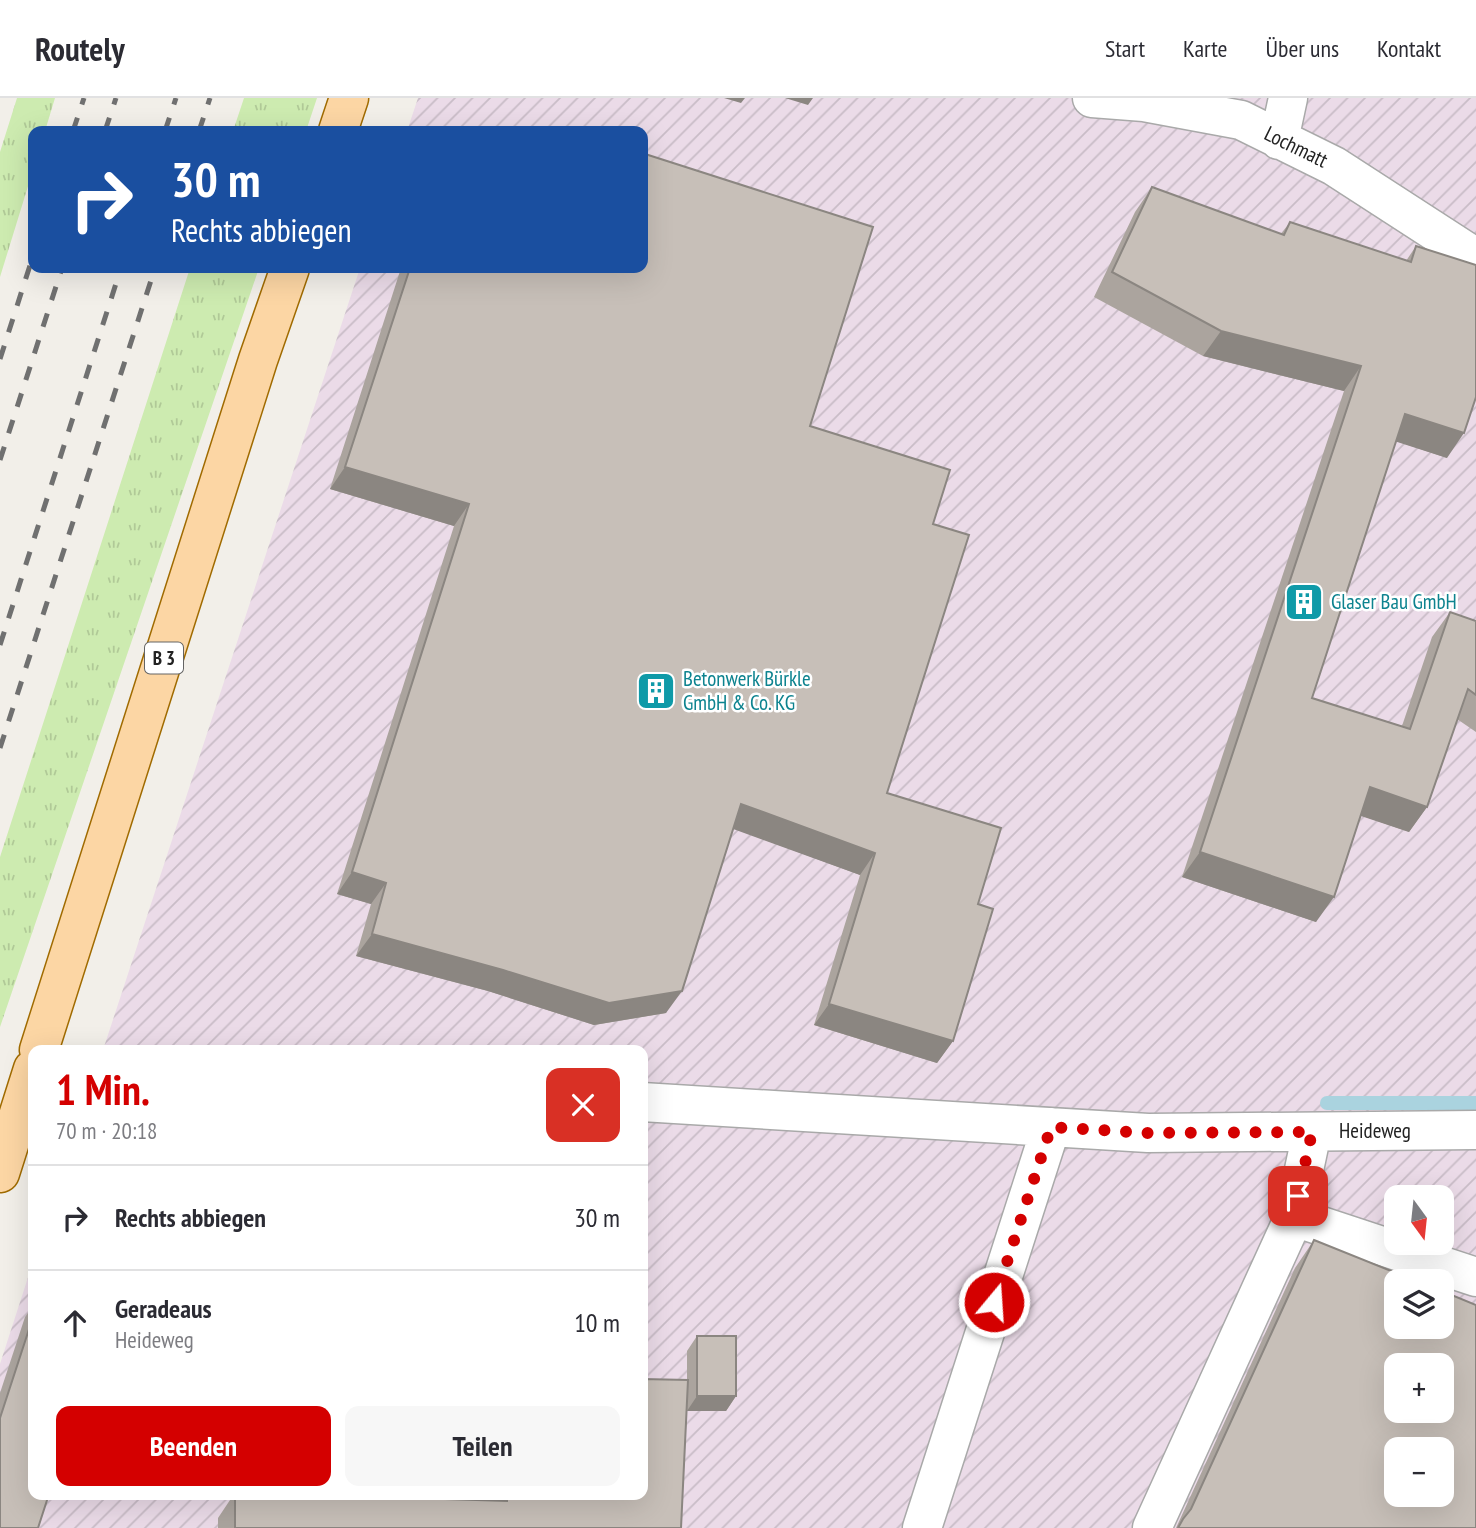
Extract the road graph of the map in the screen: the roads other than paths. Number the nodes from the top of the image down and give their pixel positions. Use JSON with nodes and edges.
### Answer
{"nodes":[{"id":1,"x":349,"y":98,"type":"edge"},
{"id":2,"x":1091,"y":98,"type":"edge"},
{"id":3,"x":1289,"y":98,"type":"edge"},
{"id":4,"x":340,"y":126,"type":"edge"},
{"id":5,"x":1279,"y":139,"type":"junction"},
{"id":6,"x":1476,"y":258,"type":"edge"},
{"id":7,"x":288,"y":273,"type":"edge"},
{"id":8,"x":41,"y":1045,"type":"edge"},
{"id":9,"x":28,"y":1085,"type":"edge"},
{"id":10,"x":648,"y":1102,"type":"edge"},
{"id":11,"x":1051,"y":1127,"type":"junction"},
{"id":12,"x":1476,"y":1130,"type":"edge"},
{"id":13,"x":1312,"y":1132,"type":"junction"},
{"id":14,"x":0,"y":1173,"type":"edge"},
{"id":15,"x":1294,"y":1217,"type":"junction"},
{"id":16,"x":1476,"y":1277,"type":"edge"},
{"id":17,"x":922,"y":1528,"type":"edge"},
{"id":18,"x":1152,"y":1528,"type":"edge"}],
"edges":[{"from":1,"to":4,"type":"main road"},
{"from":2,"to":5,"type":"street","name":"Lochmatt"},
{"from":3,"to":5,"type":"street"},
{"from":5,"to":6,"type":"street","name":"Lochmatt"},
{"from":7,"to":8,"type":"main road","number":"B 3"},
{"from":9,"to":14,"type":"main road"},
{"from":10,"to":11,"type":"street","name":"Heideweg"},
{"from":11,"to":13,"type":"street","name":"Heideweg"},
{"from":11,"to":17,"type":"street"},
{"from":12,"to":13,"type":"street","name":"Heideweg"},
{"from":13,"to":15,"type":"street"},
{"from":15,"to":16,"type":"street"},
{"from":15,"to":18,"type":"street"}]}
